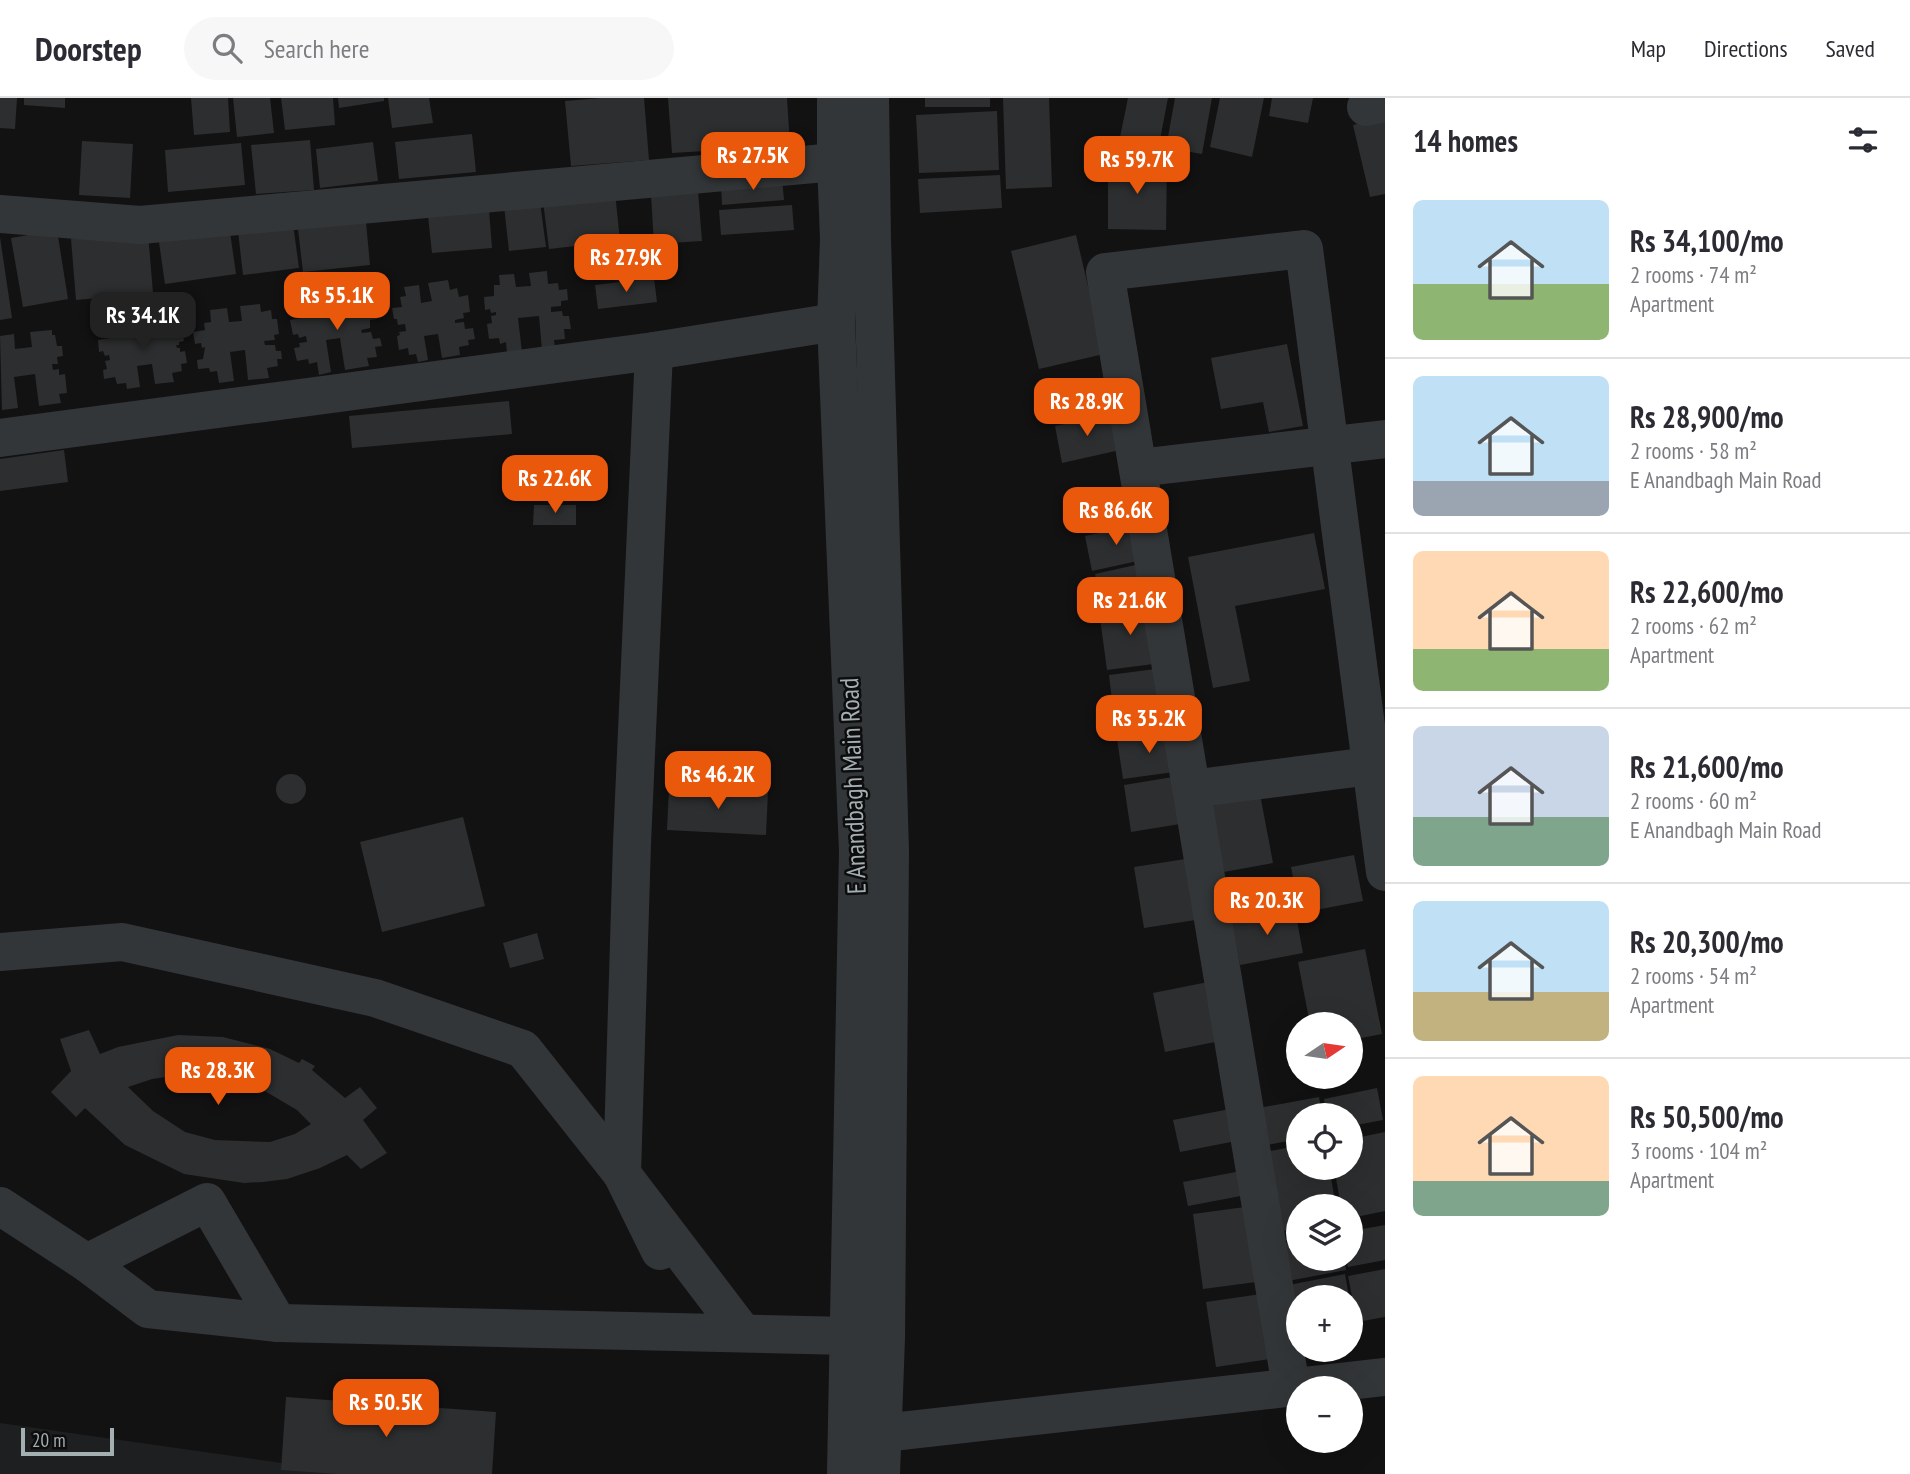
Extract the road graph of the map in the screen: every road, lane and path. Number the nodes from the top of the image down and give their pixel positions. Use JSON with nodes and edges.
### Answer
{"nodes":[{"id":1,"x":836,"y":98,"type":"edge"},
{"id":2,"x":870,"y":98,"type":"edge"},
{"id":3,"x":836,"y":162,"type":"junction"},
{"id":4,"x":0,"y":214,"type":"edge"},
{"id":5,"x":836,"y":322,"type":"junction"},
{"id":6,"x":654,"y":351,"type":"junction"},
{"id":7,"x":0,"y":438,"type":"edge"},
{"id":8,"x":1385,"y":439,"type":"edge"},
{"id":9,"x":1331,"y":445,"type":"junction"},
{"id":10,"x":1138,"y":468,"type":"junction"},
{"id":11,"x":1378,"y":765,"type":"edge"},
{"id":12,"x":1191,"y":789,"type":"junction"},
{"id":13,"x":1385,"y":872,"type":"edge"},
{"id":14,"x":0,"y":952,"type":"edge"},
{"id":15,"x":622,"y":1174,"type":"junction"},
{"id":16,"x":0,"y":1206,"type":"edge"},
{"id":17,"x":660,"y":1251,"type":"dead end"},
{"id":18,"x":87,"y":1263,"type":"junction"},
{"id":19,"x":278,"y":1323,"type":"junction"},
{"id":20,"x":743,"y":1333,"type":"junction"},
{"id":21,"x":848,"y":1336,"type":"junction"},
{"id":22,"x":1289,"y":1376,"type":"edge"},
{"id":23,"x":1385,"y":1377,"type":"edge"},
{"id":24,"x":1363,"y":1379,"type":"edge"},
{"id":25,"x":1286,"y":1388,"type":"edge"},
{"id":26,"x":865,"y":1432,"type":"junction"},
{"id":27,"x":845,"y":1474,"type":"edge"},
{"id":28,"x":881,"y":1474,"type":"edge"}],
"edges":[{"from":1,"to":3,"type":"street","name":"E Anandbagh Main Road"},
{"from":2,"to":26,"type":"street","name":"E Anandbagh Main Road"},
{"from":3,"to":4,"type":"street"},
{"from":3,"to":5,"type":"street","name":"E Anandbagh Main Road"},
{"from":5,"to":6,"type":"street"},
{"from":5,"to":21,"type":"street","name":"E Anandbagh Main Road"},
{"from":6,"to":7,"type":"street"},
{"from":6,"to":15,"type":"street"},
{"from":8,"to":9,"type":"street"},
{"from":9,"to":10,"type":"street"},
{"from":9,"to":10,"type":"street"},
{"from":9,"to":11,"type":"street"},
{"from":10,"to":12,"type":"street"},
{"from":11,"to":12,"type":"street"},
{"from":11,"to":13,"type":"street"},
{"from":12,"to":22,"type":"street"},
{"from":14,"to":15,"type":"street"},
{"from":15,"to":17,"type":"street"},
{"from":15,"to":20,"type":"street"},
{"from":16,"to":18,"type":"street"},
{"from":18,"to":19,"type":"street"},
{"from":18,"to":19,"type":"street"},
{"from":19,"to":20,"type":"street"},
{"from":20,"to":21,"type":"street"},
{"from":21,"to":26,"type":"street","name":"E Anandbagh Main Road"},
{"from":23,"to":24,"type":"street"},
{"from":25,"to":26,"type":"street"},
{"from":26,"to":27,"type":"street","name":"E Anandbagh Main Road"},
{"from":26,"to":28,"type":"street","name":"E Anandbagh Main Road"}]}
